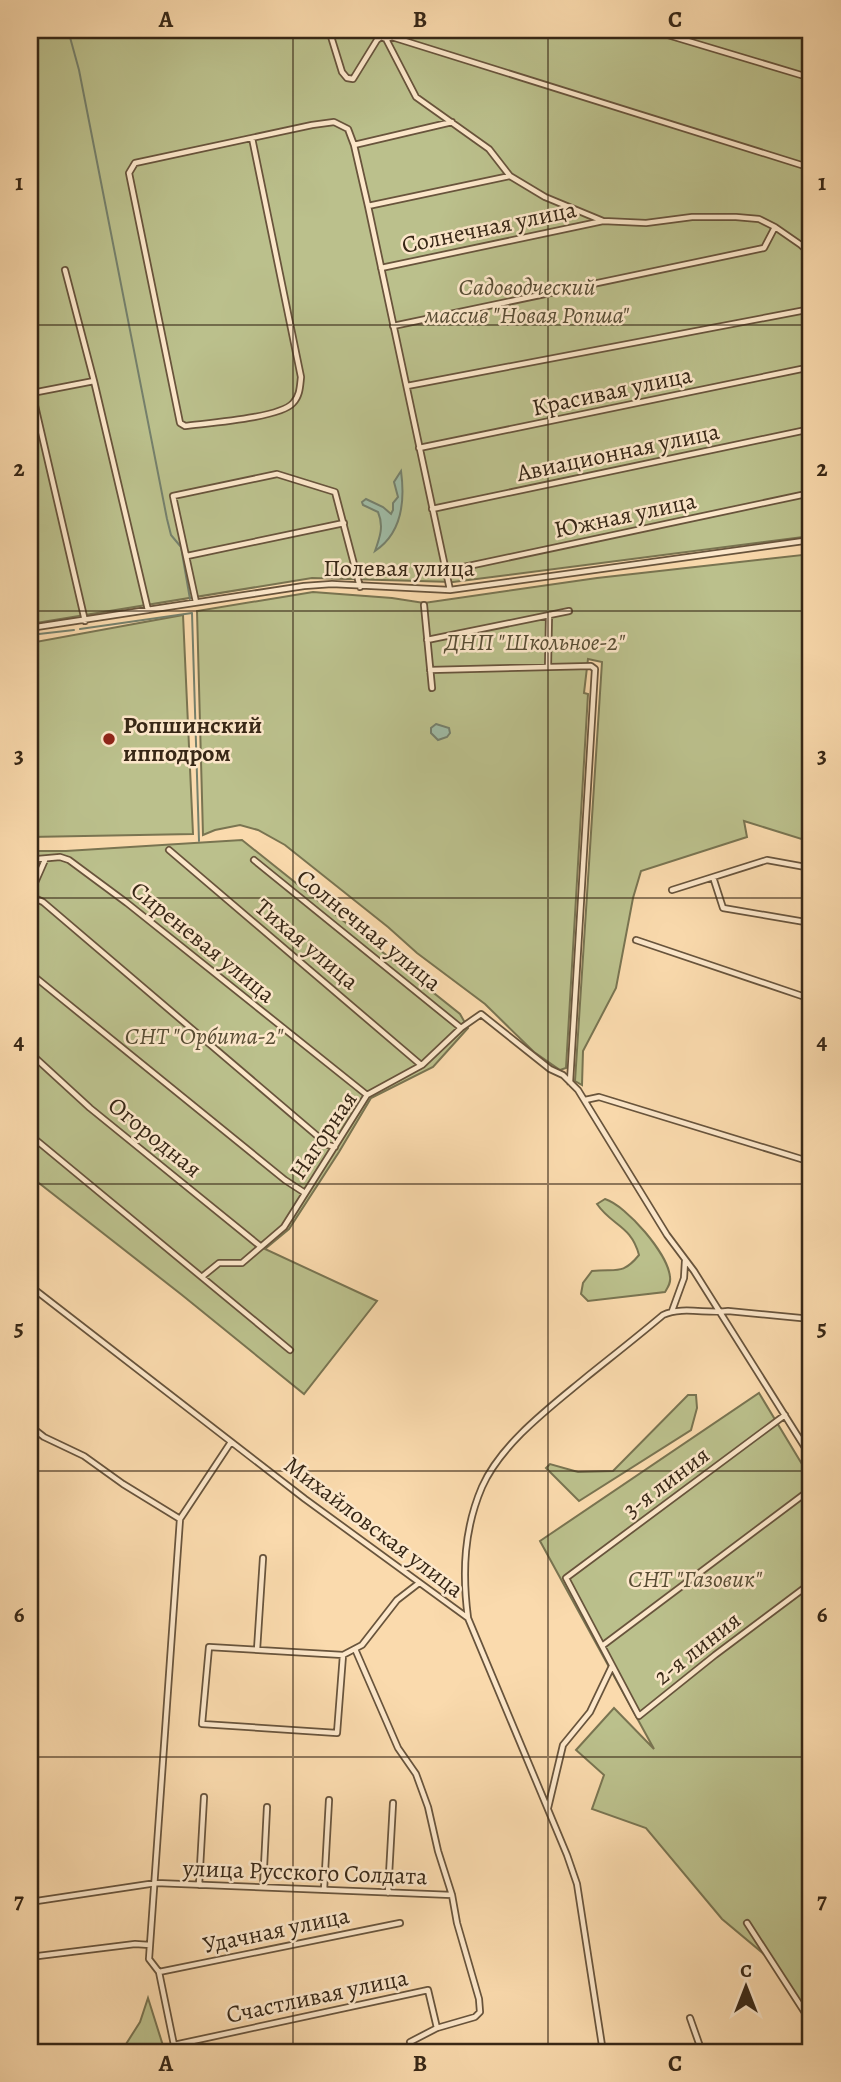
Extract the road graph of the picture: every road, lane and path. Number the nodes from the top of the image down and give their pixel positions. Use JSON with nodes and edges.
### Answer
{"nodes":[{"id":1,"x":329,"y":30,"type":"edge"},
{"id":2,"x":651,"y":30,"type":"edge"},
{"id":3,"x":386,"y":39,"type":"junction"},
{"id":4,"x":811,"y":78,"type":"edge"},
{"id":5,"x":452,"y":122,"type":"junction"},
{"id":6,"x":252,"y":138,"type":"junction"},
{"id":7,"x":354,"y":145,"type":"junction"},
{"id":8,"x":811,"y":168,"type":"edge"},
{"id":9,"x":510,"y":176,"type":"junction"},
{"id":10,"x":368,"y":206,"type":"junction"},
{"id":11,"x":603,"y":221,"type":"junction"},
{"id":12,"x":775,"y":227,"type":"junction"},
{"id":13,"x":811,"y":245,"type":"edge"},
{"id":14,"x":811,"y":256,"type":"edge"},
{"id":15,"x":381,"y":268,"type":"junction"},
{"id":16,"x":65,"y":270,"type":"dead end"},
{"id":17,"x":811,"y":309,"type":"edge"},
{"id":18,"x":393,"y":326,"type":"junction"},
{"id":19,"x":811,"y":367,"type":"edge"},
{"id":20,"x":94,"y":381,"type":"junction"},
{"id":21,"x":30,"y":384,"type":"edge"},
{"id":22,"x":407,"y":386,"type":"junction"},
{"id":23,"x":32,"y":394,"type":"junction"},
{"id":24,"x":811,"y":429,"type":"edge"},
{"id":25,"x":419,"y":449,"type":"junction"},
{"id":26,"x":811,"y":493,"type":"edge"},
{"id":27,"x":432,"y":509,"type":"junction"},
{"id":28,"x":344,"y":523,"type":"junction"},
{"id":29,"x":811,"y":540,"type":"edge"},
{"id":30,"x":187,"y":556,"type":"junction"},
{"id":31,"x":445,"y":571,"type":"junction"},
{"id":32,"x":360,"y":587,"type":"junction"},
{"id":33,"x":450,"y":590,"type":"junction"},
{"id":34,"x":197,"y":602,"type":"junction"},
{"id":35,"x":424,"y":605,"type":"dead end"},
{"id":36,"x":148,"y":610,"type":"junction"},
{"id":37,"x":569,"y":611,"type":"dead end"},
{"id":38,"x":549,"y":615,"type":"junction"},
{"id":39,"x":86,"y":621,"type":"junction"},
{"id":40,"x":30,"y":628,"type":"edge"},
{"id":41,"x":427,"y":640,"type":"junction"},
{"id":42,"x":548,"y":667,"type":"junction"},
{"id":43,"x":430,"y":670,"type":"junction"},
{"id":44,"x":432,"y":688,"type":"dead end"},
{"id":45,"x":169,"y":849,"type":"dead end"},
{"id":46,"x":45,"y":860,"type":"junction"},
{"id":47,"x":254,"y":860,"type":"dead end"},
{"id":48,"x":30,"y":868,"type":"edge"},
{"id":49,"x":811,"y":868,"type":"edge"},
{"id":50,"x":713,"y":877,"type":"junction"},
{"id":51,"x":672,"y":890,"type":"dead end"},
{"id":52,"x":30,"y":895,"type":"edge"},
{"id":53,"x":811,"y":923,"type":"edge"},
{"id":54,"x":636,"y":940,"type":"dead end"},
{"id":55,"x":30,"y":973,"type":"edge"},
{"id":56,"x":811,"y":999,"type":"edge"},
{"id":57,"x":461,"y":1028,"type":"junction"},
{"id":58,"x":30,"y":1053,"type":"edge"},
{"id":59,"x":422,"y":1065,"type":"junction"},
{"id":60,"x":570,"y":1082,"type":"junction"},
{"id":61,"x":368,"y":1096,"type":"junction"},
{"id":62,"x":584,"y":1100,"type":"junction"},
{"id":63,"x":30,"y":1135,"type":"edge"},
{"id":64,"x":335,"y":1147,"type":"junction"},
{"id":65,"x":811,"y":1162,"type":"edge"},
{"id":66,"x":304,"y":1193,"type":"junction"},
{"id":67,"x":260,"y":1246,"type":"junction"},
{"id":68,"x":685,"y":1260,"type":"junction"},
{"id":69,"x":203,"y":1276,"type":"junction"},
{"id":70,"x":30,"y":1286,"type":"edge"},
{"id":71,"x":672,"y":1311,"type":"junction"},
{"id":72,"x":718,"y":1312,"type":"junction"},
{"id":73,"x":811,"y":1319,"type":"edge"},
{"id":74,"x":290,"y":1350,"type":"dead end"},
{"id":75,"x":786,"y":1415,"type":"junction"},
{"id":76,"x":30,"y":1426,"type":"edge"},
{"id":77,"x":231,"y":1443,"type":"junction"},
{"id":78,"x":811,"y":1457,"type":"edge"},
{"id":79,"x":811,"y":1489,"type":"edge"},
{"id":80,"x":180,"y":1519,"type":"junction"},
{"id":81,"x":263,"y":1558,"type":"dead end"},
{"id":82,"x":419,"y":1583,"type":"junction"},
{"id":83,"x":811,"y":1583,"type":"edge"},
{"id":84,"x":468,"y":1618,"type":"junction"},
{"id":85,"x":602,"y":1646,"type":"junction"},
{"id":86,"x":355,"y":1649,"type":"junction"},
{"id":87,"x":257,"y":1650,"type":"junction"},
{"id":88,"x":343,"y":1655,"type":"junction"},
{"id":89,"x":612,"y":1665,"type":"junction"},
{"id":90,"x":204,"y":1797,"type":"dead end"},
{"id":91,"x":329,"y":1800,"type":"dead end"},
{"id":92,"x":393,"y":1803,"type":"dead end"},
{"id":93,"x":267,"y":1807,"type":"dead end"},
{"id":94,"x":548,"y":1809,"type":"junction"},
{"id":95,"x":156,"y":1883,"type":"junction"},
{"id":96,"x":200,"y":1885,"type":"junction"},
{"id":97,"x":263,"y":1887,"type":"junction"},
{"id":98,"x":324,"y":1890,"type":"junction"},
{"id":99,"x":388,"y":1893,"type":"junction"},
{"id":100,"x":452,"y":1895,"type":"junction"},
{"id":101,"x":30,"y":1902,"type":"edge"},
{"id":102,"x":400,"y":1923,"type":"dead end"},
{"id":103,"x":747,"y":1923,"type":"dead end"},
{"id":104,"x":150,"y":1945,"type":"junction"},
{"id":105,"x":30,"y":1958,"type":"edge"},
{"id":106,"x":159,"y":1972,"type":"junction"},
{"id":107,"x":690,"y":2018,"type":"dead end"},
{"id":108,"x":811,"y":2022,"type":"edge"},
{"id":109,"x":437,"y":2028,"type":"junction"},
{"id":110,"x":414,"y":2052,"type":"edge"},
{"id":111,"x":603,"y":2052,"type":"edge"},
{"id":112,"x":702,"y":2052,"type":"edge"}],
"edges":[{"from":1,"to":3,"type":"street"},
{"from":2,"to":4,"type":"street"},
{"from":3,"to":5,"type":"street"},
{"from":3,"to":8,"type":"street"},
{"from":5,"to":7,"type":"street"},
{"from":5,"to":9,"type":"street"},
{"from":6,"to":6,"type":"street"},
{"from":6,"to":7,"type":"street"},
{"from":7,"to":10,"type":"street"},
{"from":9,"to":10,"type":"street"},
{"from":9,"to":11,"type":"street"},
{"from":10,"to":15,"type":"street"},
{"from":11,"to":12,"type":"street"},
{"from":11,"to":15,"type":"street","name":"Солнечная улица"},
{"from":12,"to":14,"type":"street"},
{"from":12,"to":18,"type":"street"},
{"from":13,"to":14,"type":"street"},
{"from":15,"to":18,"type":"street"},
{"from":16,"to":20,"type":"street"},
{"from":17,"to":22,"type":"street"},
{"from":18,"to":22,"type":"street"},
{"from":19,"to":25,"type":"street","name":"Красивая улица"},
{"from":20,"to":23,"type":"street"},
{"from":20,"to":36,"type":"street"},
{"from":21,"to":23,"type":"street"},
{"from":22,"to":25,"type":"street"},
{"from":23,"to":39,"type":"street"},
{"from":24,"to":27,"type":"street","name":"Авиационная улица"},
{"from":25,"to":27,"type":"street"},
{"from":26,"to":31,"type":"street","name":"Южная улица"},
{"from":27,"to":31,"type":"street"},
{"from":28,"to":30,"type":"street"},
{"from":28,"to":30,"type":"street"},
{"from":28,"to":32,"type":"street"},
{"from":29,"to":33,"type":"street","name":"Полевая улица"},
{"from":30,"to":34,"type":"street"},
{"from":31,"to":33,"type":"street"},
{"from":32,"to":33,"type":"street","name":"Полевая улица"},
{"from":32,"to":34,"type":"street","name":"Полевая улица"},
{"from":34,"to":36,"type":"street","name":"Полевая улица"},
{"from":35,"to":41,"type":"street"},
{"from":36,"to":39,"type":"street","name":"Полевая улица"},
{"from":37,"to":38,"type":"street"},
{"from":38,"to":41,"type":"street"},
{"from":38,"to":42,"type":"street"},
{"from":39,"to":40,"type":"street","name":"Полевая улица"},
{"from":41,"to":43,"type":"street"},
{"from":42,"to":43,"type":"street"},
{"from":42,"to":60,"type":"street"},
{"from":43,"to":44,"type":"street"},
{"from":45,"to":59,"type":"street","name":"Тихая улица"},
{"from":46,"to":48,"type":"street"},
{"from":46,"to":52,"type":"street"},
{"from":46,"to":61,"type":"street","name":"Сиреневая улица"},
{"from":47,"to":57,"type":"street","name":"Солнечная улица"},
{"from":49,"to":50,"type":"street"},
{"from":50,"to":51,"type":"street"},
{"from":50,"to":53,"type":"street"},
{"from":52,"to":64,"type":"street"},
{"from":54,"to":56,"type":"street"},
{"from":55,"to":66,"type":"street"},
{"from":57,"to":59,"type":"street","name":"Нагорная"},
{"from":57,"to":60,"type":"street","name":"Нагорная"},
{"from":58,"to":67,"type":"street","name":"Огородная"},
{"from":59,"to":61,"type":"street","name":"Нагорная"},
{"from":60,"to":62,"type":"street"},
{"from":61,"to":64,"type":"street","name":"Нагорная"},
{"from":62,"to":65,"type":"street"},
{"from":62,"to":68,"type":"street"},
{"from":63,"to":69,"type":"street"},
{"from":64,"to":66,"type":"street","name":"Нагорная"},
{"from":66,"to":67,"type":"street","name":"Нагорная"},
{"from":67,"to":69,"type":"street","name":"Нагорная"},
{"from":68,"to":71,"type":"street"},
{"from":68,"to":72,"type":"street"},
{"from":69,"to":74,"type":"street"},
{"from":70,"to":77,"type":"street","name":"Михайловская улица"},
{"from":71,"to":72,"type":"street"},
{"from":71,"to":84,"type":"street"},
{"from":72,"to":73,"type":"street"},
{"from":72,"to":75,"type":"street"},
{"from":75,"to":78,"type":"street"},
{"from":75,"to":85,"type":"street","name":"3-я линия"},
{"from":76,"to":80,"type":"street"},
{"from":77,"to":80,"type":"street"},
{"from":77,"to":82,"type":"street","name":"Михайловская улица"},
{"from":79,"to":85,"type":"street"},
{"from":80,"to":95,"type":"street"},
{"from":81,"to":87,"type":"street"},
{"from":82,"to":84,"type":"street","name":"Михайловская улица"},
{"from":82,"to":86,"type":"street"},
{"from":83,"to":89,"type":"street","name":"2-я линия"},
{"from":84,"to":94,"type":"street","name":"Михайловская улица"},
{"from":85,"to":89,"type":"street"},
{"from":86,"to":88,"type":"street"},
{"from":86,"to":100,"type":"street"},
{"from":87,"to":88,"type":"street"},
{"from":87,"to":88,"type":"street"},
{"from":89,"to":94,"type":"street"},
{"from":90,"to":96,"type":"street"},
{"from":91,"to":98,"type":"street"},
{"from":92,"to":99,"type":"street"},
{"from":93,"to":97,"type":"street"},
{"from":94,"to":111,"type":"street","name":"Михайловская улица"},
{"from":95,"to":96,"type":"street","name":"улица Русского Солдата"},
{"from":95,"to":101,"type":"street","name":"улица Русского Солдата"},
{"from":95,"to":104,"type":"street"},
{"from":96,"to":97,"type":"street","name":"улица Русского Солдата"},
{"from":97,"to":98,"type":"street","name":"улица Русского Солдата"},
{"from":98,"to":99,"type":"street","name":"улица Русского Солдата"},
{"from":99,"to":100,"type":"street","name":"улица Русского Солдата"},
{"from":100,"to":109,"type":"street"},
{"from":102,"to":106,"type":"street","name":"Удачная улица"},
{"from":103,"to":108,"type":"street"},
{"from":104,"to":105,"type":"street"},
{"from":104,"to":106,"type":"street"},
{"from":106,"to":109,"type":"street","name":"Счастливая улица"},
{"from":107,"to":112,"type":"street"},
{"from":109,"to":110,"type":"street"}]}
